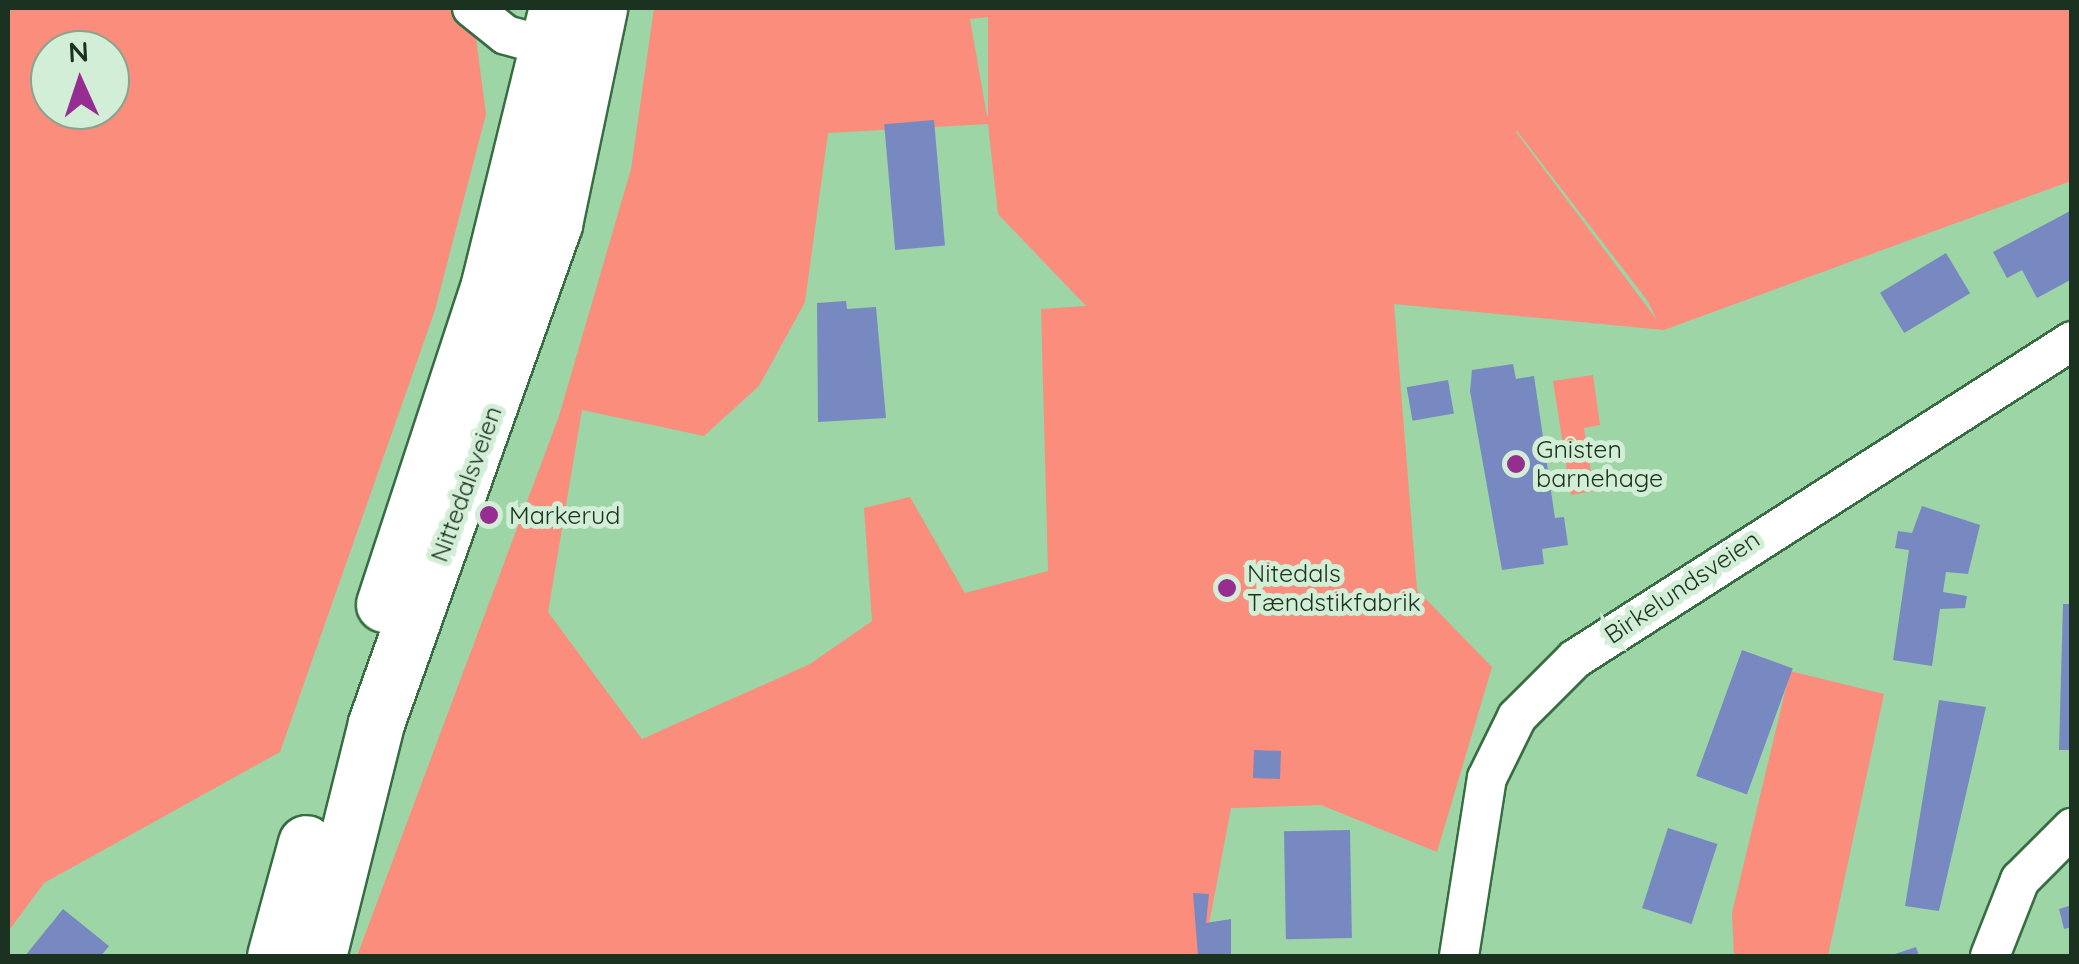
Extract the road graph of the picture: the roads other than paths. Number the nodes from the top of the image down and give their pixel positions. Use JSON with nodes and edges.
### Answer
{"nodes":[{"id":1,"x":472,"y":8,"type":"edge"},
{"id":2,"x":574,"y":30,"type":"edge"},
{"id":3,"x":2072,"y":341,"type":"edge"},
{"id":4,"x":2072,"y":828,"type":"edge"},
{"id":5,"x":276,"y":956,"type":"edge"},
{"id":6,"x":318,"y":956,"type":"edge"},
{"id":7,"x":1459,"y":956,"type":"edge"},
{"id":8,"x":1990,"y":956,"type":"edge"}],
"edges":[{"from":1,"to":2,"type":"street"},
{"from":2,"to":5,"type":"main road","name":"Nittedalsveien"},
{"from":2,"to":6,"type":"main road","name":"Nittedalsveien"},
{"from":3,"to":7,"type":"street","name":"Birkelundsveien"},
{"from":4,"to":8,"type":"street"}]}
